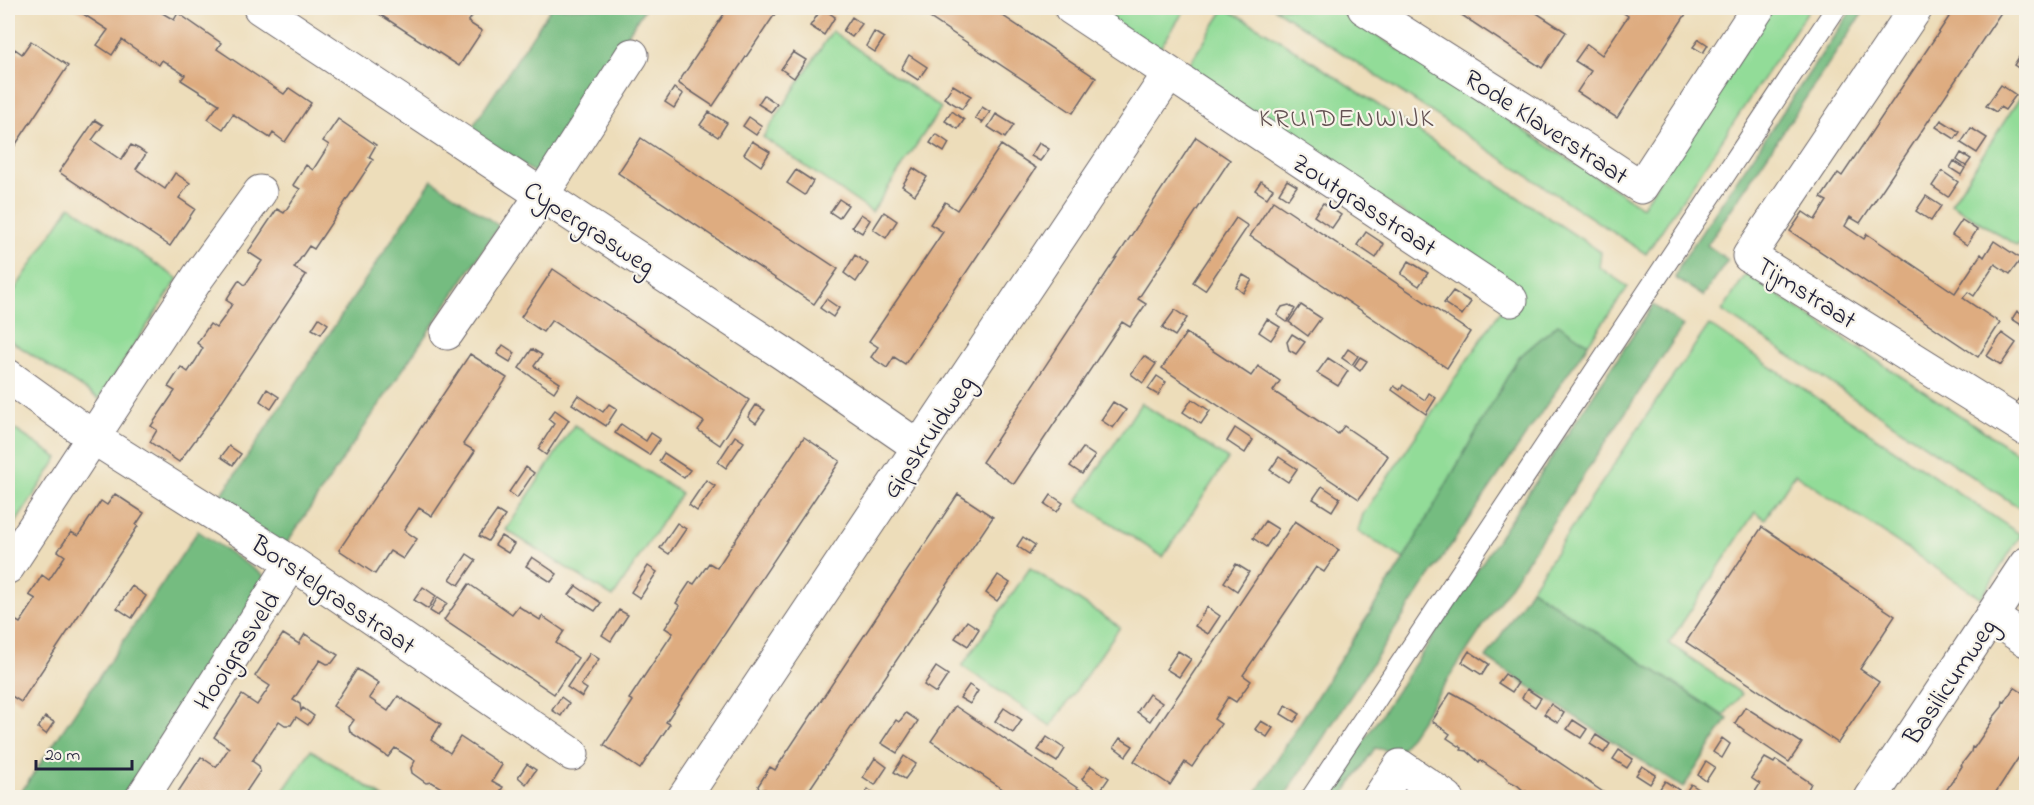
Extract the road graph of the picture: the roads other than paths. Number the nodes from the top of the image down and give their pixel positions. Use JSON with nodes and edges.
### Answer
{"nodes":[{"id":1,"x":260,"y":8,"type":"edge"},
{"id":2,"x":1071,"y":8,"type":"edge"},
{"id":3,"x":1364,"y":8,"type":"edge"},
{"id":4,"x":1758,"y":8,"type":"edge"},
{"id":5,"x":1836,"y":8,"type":"edge"},
{"id":6,"x":1916,"y":8,"type":"edge"},
{"id":7,"x":632,"y":54,"type":"dead end"},
{"id":8,"x":1169,"y":74,"type":"junction"},
{"id":9,"x":260,"y":192,"type":"dead end"},
{"id":10,"x":542,"y":195,"type":"junction"},
{"id":11,"x":1511,"y":300,"type":"dead end"},
{"id":12,"x":447,"y":333,"type":"dead end"},
{"id":13,"x":8,"y":376,"type":"edge"},
{"id":14,"x":2026,"y":429,"type":"edge"},
{"id":15,"x":94,"y":438,"type":"junction"},
{"id":16,"x":919,"y":447,"type":"junction"},
{"id":17,"x":292,"y":563,"type":"junction"},
{"id":18,"x":2026,"y":564,"type":"edge"},
{"id":19,"x":8,"y":567,"type":"edge"},
{"id":20,"x":1992,"y":617,"type":"junction"},
{"id":21,"x":2026,"y":640,"type":"edge"},
{"id":22,"x":572,"y":754,"type":"dead end"},
{"id":23,"x":142,"y":798,"type":"edge"},
{"id":24,"x":684,"y":798,"type":"edge"},
{"id":25,"x":1311,"y":798,"type":"edge"},
{"id":26,"x":1379,"y":798,"type":"edge"},
{"id":27,"x":1447,"y":798,"type":"edge"},
{"id":28,"x":1871,"y":798,"type":"edge"}],
"edges":[{"from":1,"to":10,"type":"street","name":"Cypergrasweg"},
{"from":2,"to":8,"type":"street","name":"Zoutgrasstraat"},
{"from":3,"to":4,"type":"street","name":"Rode Klaverstraat"},
{"from":5,"to":25,"type":"lane"},
{"from":6,"to":14,"type":"street","name":"Tijmstraat"},
{"from":7,"to":10,"type":"street"},
{"from":8,"to":11,"type":"street","name":"Zoutgrasstraat"},
{"from":8,"to":16,"type":"street","name":"Gipskruidweg"},
{"from":9,"to":15,"type":"street"},
{"from":10,"to":12,"type":"street"},
{"from":10,"to":16,"type":"street","name":"Cypergrasweg"},
{"from":13,"to":15,"type":"street","name":"Borstelgrasstraat"},
{"from":15,"to":17,"type":"street","name":"Borstelgrasstraat"},
{"from":15,"to":19,"type":"street"},
{"from":16,"to":24,"type":"street","name":"Gipskruidweg"},
{"from":17,"to":22,"type":"street","name":"Borstelgrasstraat"},
{"from":17,"to":23,"type":"street","name":"Hooigrasveld"},
{"from":18,"to":20,"type":"street","name":"Basilicumweg"},
{"from":20,"to":21,"type":"street"},
{"from":20,"to":28,"type":"street","name":"Basilicumweg"},
{"from":26,"to":27,"type":"street"}]}
